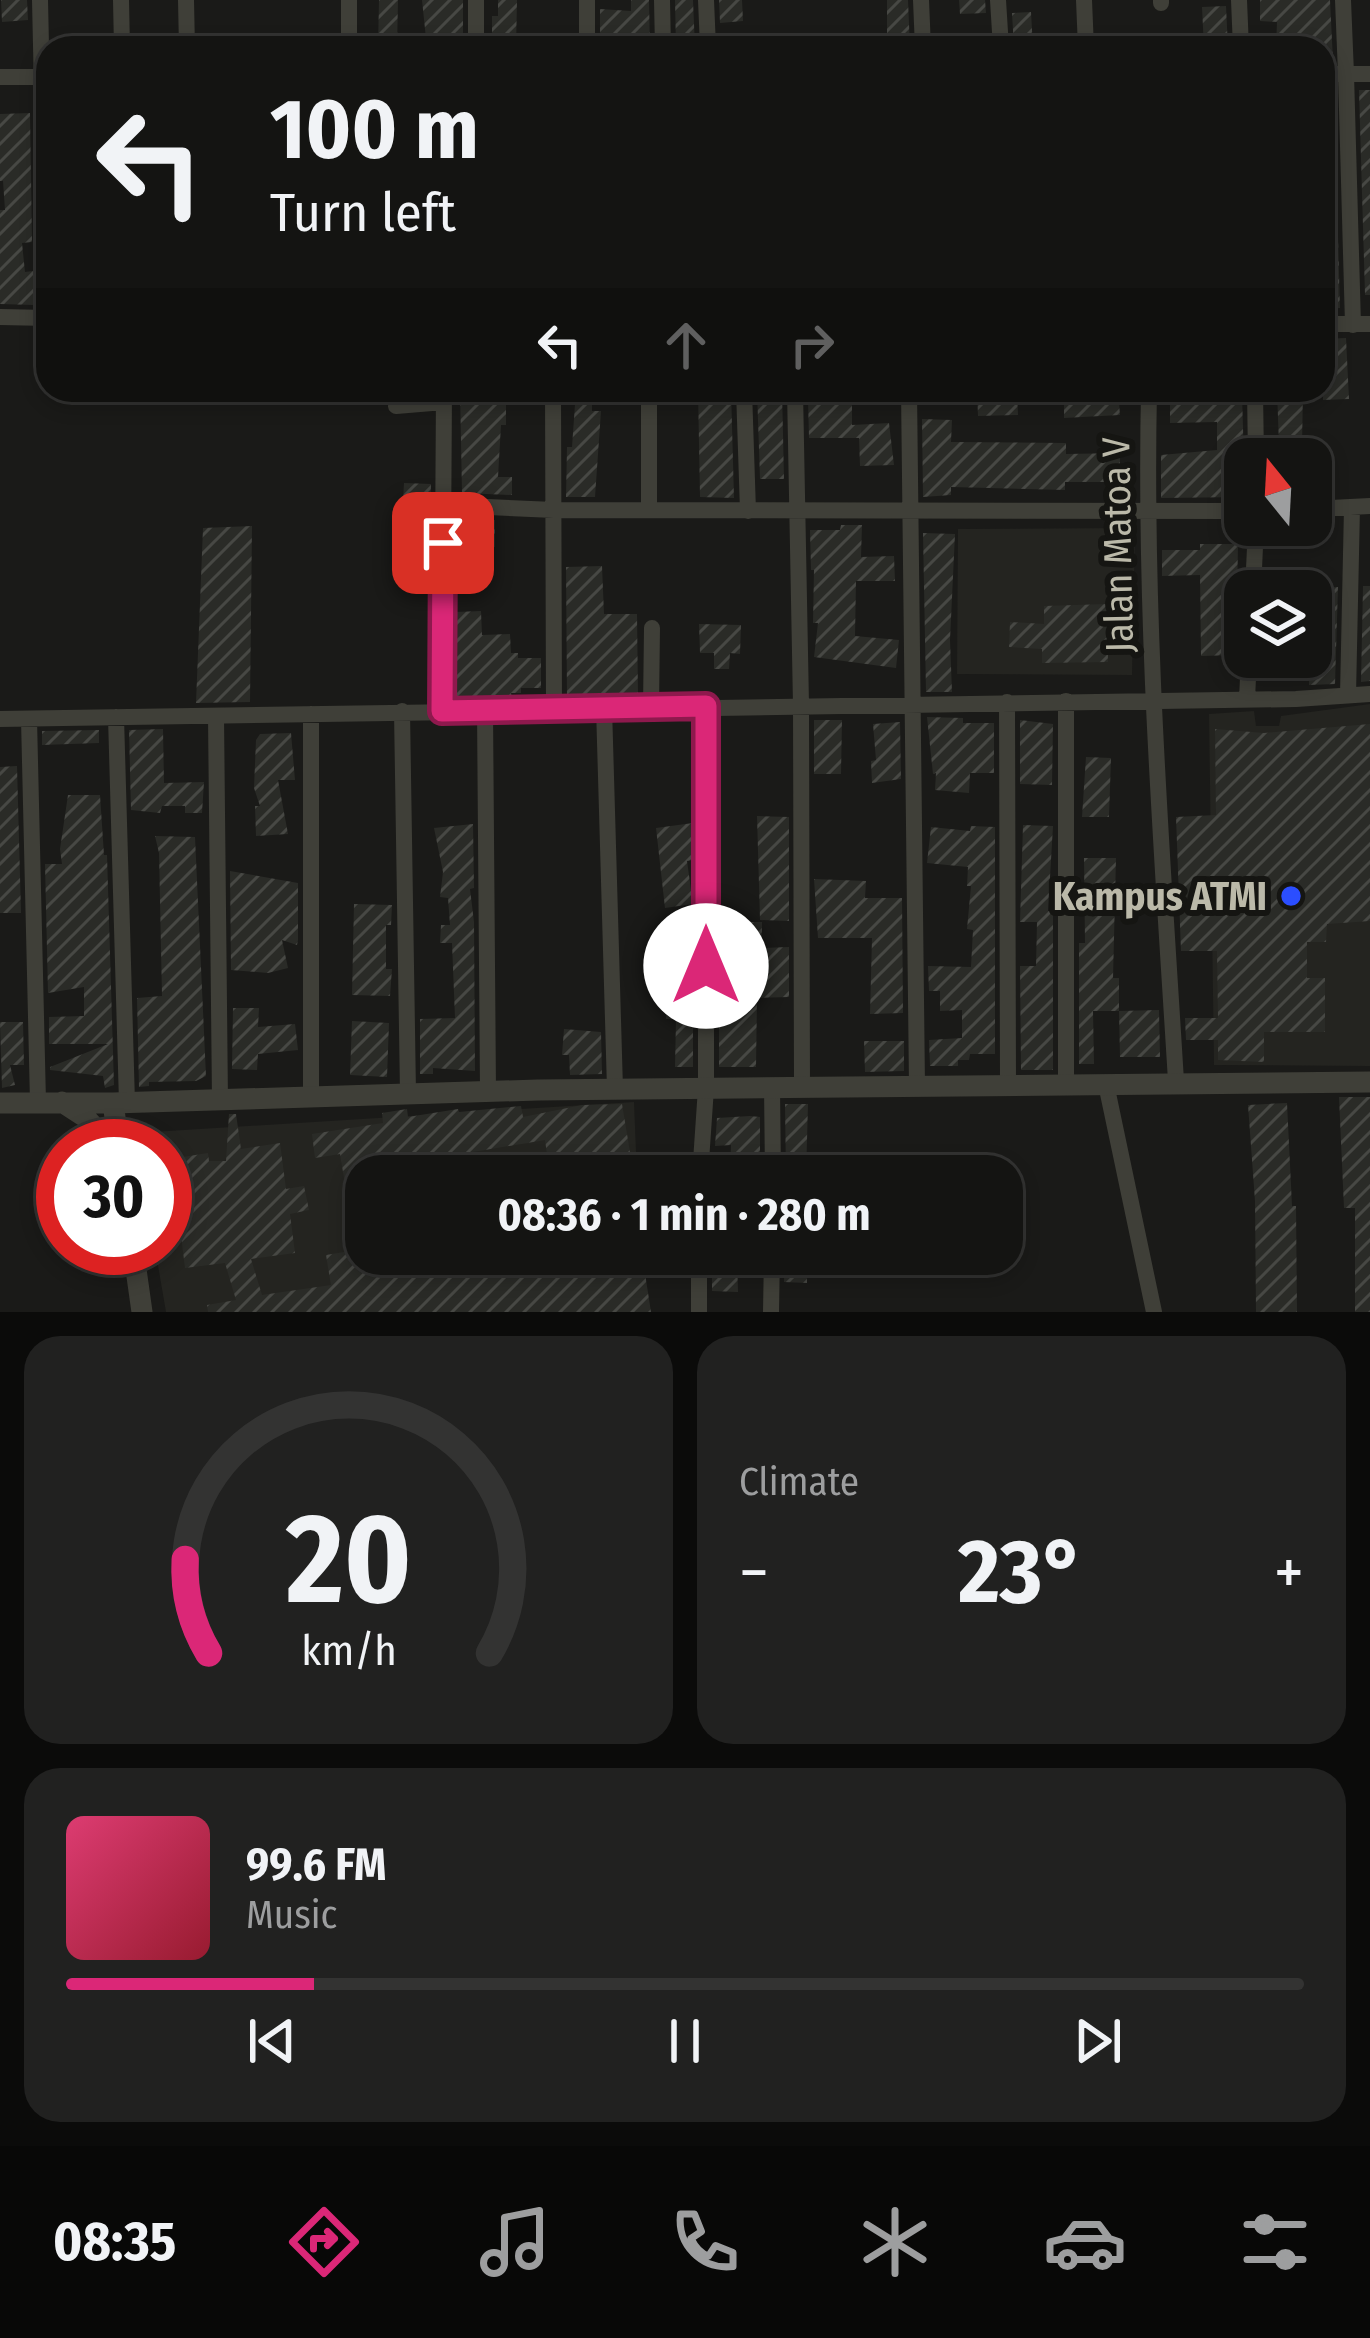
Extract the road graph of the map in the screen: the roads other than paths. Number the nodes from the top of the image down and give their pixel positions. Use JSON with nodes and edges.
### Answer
{"nodes":[{"id":1,"x":40,"y":0,"type":"edge"},
{"id":2,"x":121,"y":0,"type":"edge"},
{"id":3,"x":186,"y":0,"type":"edge"},
{"id":4,"x":349,"y":0,"type":"edge"},
{"id":5,"x":476,"y":0,"type":"edge"},
{"id":6,"x":587,"y":0,"type":"edge"},
{"id":7,"x":662,"y":0,"type":"edge"},
{"id":8,"x":706,"y":0,"type":"edge"},
{"id":9,"x":921,"y":0,"type":"edge"},
{"id":10,"x":998,"y":0,"type":"edge"},
{"id":11,"x":1084,"y":0,"type":"edge"},
{"id":12,"x":1239,"y":0,"type":"edge"},
{"id":13,"x":1342,"y":0,"type":"edge"},
{"id":14,"x":42,"y":36,"type":"edge"},
{"id":15,"x":122,"y":36,"type":"edge"},
{"id":16,"x":187,"y":36,"type":"edge"},
{"id":17,"x":350,"y":36,"type":"edge"},
{"id":18,"x":476,"y":36,"type":"edge"},
{"id":19,"x":587,"y":36,"type":"edge"},
{"id":20,"x":663,"y":36,"type":"edge"},
{"id":21,"x":707,"y":36,"type":"edge"},
{"id":22,"x":922,"y":36,"type":"edge"},
{"id":23,"x":1000,"y":36,"type":"edge"},
{"id":24,"x":1086,"y":36,"type":"edge"},
{"id":25,"x":1240,"y":36,"type":"edge"},
{"id":26,"x":1335,"y":74,"type":"edge"},
{"id":27,"x":1346,"y":74,"type":"junction"},
{"id":28,"x":1370,"y":74,"type":"edge"},
{"id":29,"x":0,"y":76,"type":"edge"},
{"id":30,"x":36,"y":76,"type":"edge"},
{"id":31,"x":0,"y":316,"type":"edge"},
{"id":32,"x":36,"y":318,"type":"edge"},
{"id":33,"x":1362,"y":325,"type":"edge"},
{"id":34,"x":415,"y":402,"type":"edge"},
{"id":35,"x":444,"y":402,"type":"edge"},
{"id":36,"x":553,"y":402,"type":"edge"},
{"id":37,"x":649,"y":402,"type":"edge"},
{"id":38,"x":744,"y":402,"type":"edge"},
{"id":39,"x":795,"y":402,"type":"edge"},
{"id":40,"x":909,"y":402,"type":"edge"},
{"id":41,"x":1149,"y":402,"type":"edge"},
{"id":42,"x":1255,"y":402,"type":"edge"},
{"id":43,"x":396,"y":406,"type":"dead end"},
{"id":44,"x":1256,"y":438,"type":"edge"},
{"id":45,"x":444,"y":505,"type":"junction"},
{"id":46,"x":1361,"y":507,"type":"edge"},
{"id":47,"x":1146,"y":509,"type":"junction"},
{"id":48,"x":554,"y":510,"type":"junction"},
{"id":49,"x":650,"y":510,"type":"junction"},
{"id":50,"x":748,"y":511,"type":"junction"},
{"id":51,"x":799,"y":511,"type":"junction"},
{"id":52,"x":910,"y":511,"type":"junction"},
{"id":53,"x":1224,"y":511,"type":"edge"},
{"id":54,"x":652,"y":628,"type":"dead end"},
{"id":55,"x":1248,"y":678,"type":"edge"},
{"id":56,"x":1370,"y":694,"type":"edge"},
{"id":57,"x":1348,"y":695,"type":"junction"},
{"id":58,"x":1153,"y":699,"type":"junction"},
{"id":59,"x":1247,"y":699,"type":"junction"},
{"id":60,"x":1066,"y":701,"type":"junction"},
{"id":61,"x":1007,"y":702,"type":"junction"},
{"id":62,"x":913,"y":703,"type":"junction"},
{"id":63,"x":801,"y":705,"type":"junction"},
{"id":64,"x":706,"y":706,"type":"junction"},
{"id":65,"x":604,"y":707,"type":"junction"},
{"id":66,"x":651,"y":707,"type":"junction"},
{"id":67,"x":554,"y":708,"type":"junction"},
{"id":68,"x":485,"y":709,"type":"junction"},
{"id":69,"x":442,"y":711,"type":"junction"},
{"id":70,"x":402,"y":712,"type":"junction"},
{"id":71,"x":311,"y":714,"type":"junction"},
{"id":72,"x":216,"y":716,"type":"junction"},
{"id":73,"x":116,"y":718,"type":"junction"},
{"id":74,"x":0,"y":719,"type":"edge"},
{"id":75,"x":29,"y":719,"type":"junction"},
{"id":76,"x":1176,"y":1081,"type":"junction"},
{"id":77,"x":1066,"y":1082,"type":"junction"},
{"id":78,"x":1370,"y":1082,"type":"edge"},
{"id":79,"x":1008,"y":1084,"type":"junction"},
{"id":80,"x":1106,"y":1084,"type":"junction"},
{"id":81,"x":917,"y":1086,"type":"junction"},
{"id":82,"x":802,"y":1087,"type":"junction"},
{"id":83,"x":706,"y":1088,"type":"junction"},
{"id":84,"x":772,"y":1088,"type":"junction"},
{"id":85,"x":615,"y":1089,"type":"junction"},
{"id":86,"x":488,"y":1091,"type":"junction"},
{"id":87,"x":408,"y":1093,"type":"junction"},
{"id":88,"x":311,"y":1096,"type":"junction"},
{"id":89,"x":220,"y":1101,"type":"junction"},
{"id":90,"x":38,"y":1102,"type":"junction"},
{"id":91,"x":62,"y":1102,"type":"junction"},
{"id":92,"x":0,"y":1103,"type":"edge"},
{"id":93,"x":120,"y":1103,"type":"junction"},
{"id":94,"x":87,"y":1119,"type":"edge"},
{"id":95,"x":118,"y":1119,"type":"edge"},
{"id":96,"x":701,"y":1155,"type":"edge"},
{"id":97,"x":773,"y":1155,"type":"edge"},
{"id":98,"x":137,"y":1275,"type":"edge"},
{"id":99,"x":699,"y":1275,"type":"edge"},
{"id":100,"x":772,"y":1275,"type":"edge"},
{"id":101,"x":142,"y":1312,"type":"edge"},
{"id":102,"x":699,"y":1312,"type":"edge"},
{"id":103,"x":771,"y":1312,"type":"edge"},
{"id":104,"x":1154,"y":1312,"type":"edge"}],
"edges":[{"from":1,"to":14,"type":"street"},
{"from":2,"to":15,"type":"street"},
{"from":3,"to":16,"type":"street"},
{"from":4,"to":17,"type":"street"},
{"from":5,"to":18,"type":"street"},
{"from":6,"to":19,"type":"street"},
{"from":7,"to":20,"type":"street"},
{"from":8,"to":21,"type":"street"},
{"from":9,"to":22,"type":"street"},
{"from":10,"to":23,"type":"street"},
{"from":11,"to":24,"type":"street"},
{"from":12,"to":25,"type":"street"},
{"from":13,"to":27,"type":"street"},
{"from":26,"to":27,"type":"street"},
{"from":27,"to":28,"type":"street"},
{"from":27,"to":33,"type":"street"},
{"from":29,"to":30,"type":"street"},
{"from":31,"to":32,"type":"street"},
{"from":34,"to":43,"type":"street"},
{"from":35,"to":45,"type":"street"},
{"from":36,"to":48,"type":"street"},
{"from":37,"to":49,"type":"street"},
{"from":38,"to":50,"type":"street"},
{"from":39,"to":51,"type":"street"},
{"from":40,"to":52,"type":"street"},
{"from":41,"to":47,"type":"street","name":"Jalan Matoa V"},
{"from":42,"to":44,"type":"street"},
{"from":45,"to":48,"type":"street"},
{"from":45,"to":69,"type":"street"},
{"from":46,"to":57,"type":"street"},
{"from":47,"to":52,"type":"street"},
{"from":47,"to":53,"type":"street"},
{"from":47,"to":58,"type":"street","name":"Jalan Matoa V"},
{"from":48,"to":49,"type":"street"},
{"from":48,"to":67,"type":"street"},
{"from":49,"to":50,"type":"street"},
{"from":50,"to":51,"type":"street"},
{"from":51,"to":52,"type":"street"},
{"from":51,"to":63,"type":"street"},
{"from":52,"to":62,"type":"street"},
{"from":54,"to":66,"type":"street"},
{"from":55,"to":59,"type":"street"},
{"from":56,"to":57,"type":"street"},
{"from":57,"to":59,"type":"street"},
{"from":58,"to":59,"type":"street"},
{"from":58,"to":60,"type":"street"},
{"from":58,"to":76,"type":"street","name":"Jalan Matoa V"},
{"from":60,"to":61,"type":"street"},
{"from":60,"to":77,"type":"street"},
{"from":61,"to":62,"type":"street"},
{"from":61,"to":79,"type":"street"},
{"from":62,"to":63,"type":"street"},
{"from":62,"to":81,"type":"street"},
{"from":63,"to":64,"type":"street"},
{"from":63,"to":82,"type":"street"},
{"from":64,"to":66,"type":"street"},
{"from":64,"to":83,"type":"street"},
{"from":65,"to":66,"type":"street"},
{"from":65,"to":67,"type":"street"},
{"from":65,"to":85,"type":"street"},
{"from":67,"to":68,"type":"street"},
{"from":68,"to":69,"type":"street"},
{"from":68,"to":86,"type":"street"},
{"from":69,"to":70,"type":"street"},
{"from":70,"to":71,"type":"street"},
{"from":70,"to":87,"type":"street"},
{"from":71,"to":72,"type":"street"},
{"from":71,"to":88,"type":"street"},
{"from":72,"to":73,"type":"street"},
{"from":72,"to":89,"type":"street"},
{"from":73,"to":75,"type":"street"},
{"from":73,"to":93,"type":"street"},
{"from":74,"to":75,"type":"street"},
{"from":75,"to":90,"type":"street"},
{"from":76,"to":78,"type":"street"},
{"from":76,"to":80,"type":"street"},
{"from":77,"to":79,"type":"street"},
{"from":77,"to":80,"type":"street"},
{"from":79,"to":81,"type":"street"},
{"from":80,"to":104,"type":"street"},
{"from":81,"to":82,"type":"street"},
{"from":82,"to":84,"type":"street"},
{"from":83,"to":84,"type":"street"},
{"from":83,"to":85,"type":"street"},
{"from":83,"to":96,"type":"street"},
{"from":84,"to":97,"type":"street"},
{"from":85,"to":86,"type":"street"},
{"from":86,"to":87,"type":"street"},
{"from":87,"to":88,"type":"street"},
{"from":88,"to":89,"type":"street"},
{"from":89,"to":93,"type":"street"},
{"from":90,"to":91,"type":"street"},
{"from":90,"to":92,"type":"street"},
{"from":91,"to":93,"type":"street"},
{"from":91,"to":94,"type":"street"},
{"from":93,"to":95,"type":"street"},
{"from":98,"to":101,"type":"street"},
{"from":99,"to":102,"type":"street"},
{"from":100,"to":103,"type":"street"}]}
